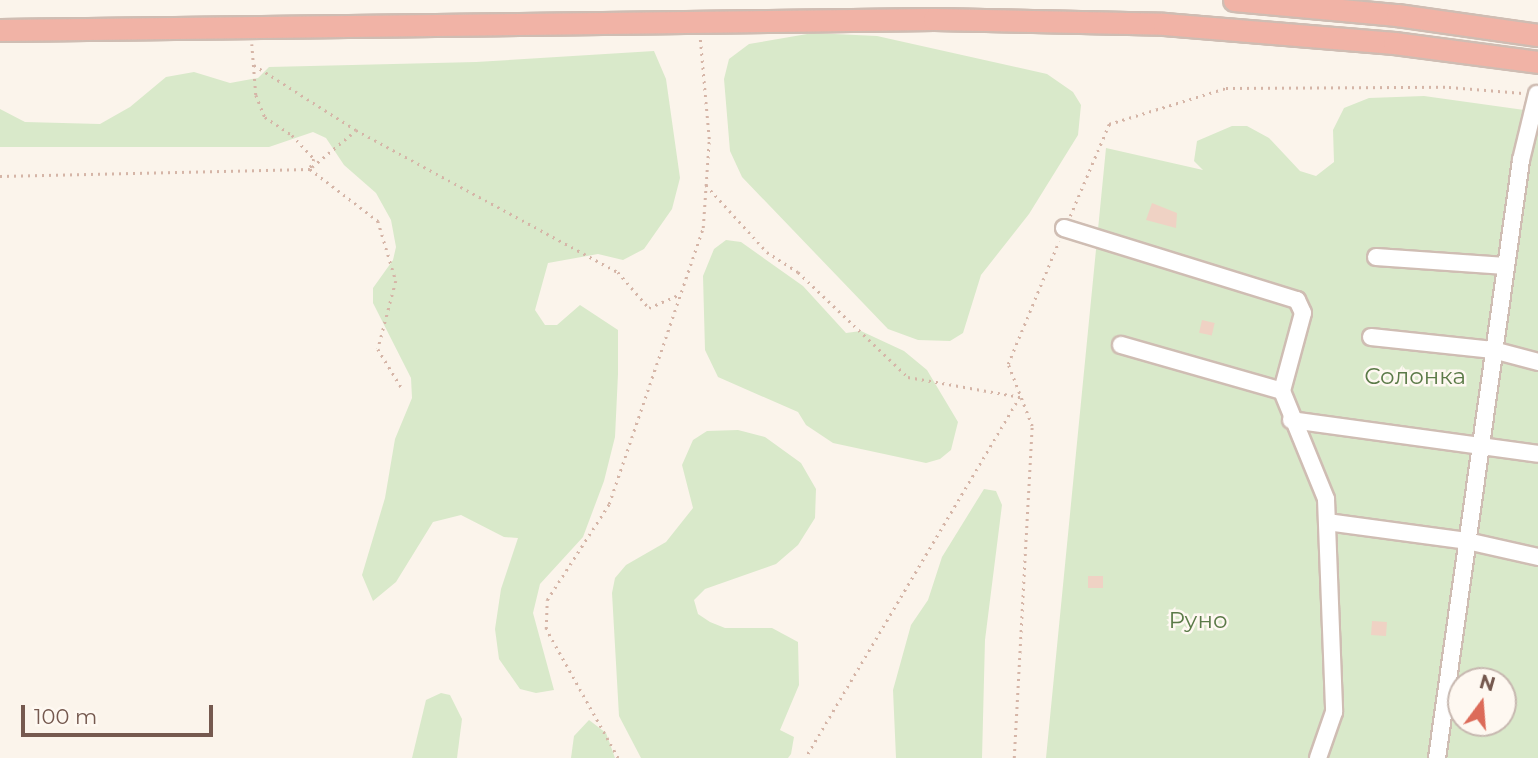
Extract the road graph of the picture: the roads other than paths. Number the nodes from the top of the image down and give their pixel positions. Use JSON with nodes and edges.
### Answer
{"nodes":[{"id":1,"x":1234,"y":0,"type":"edge"},
{"id":2,"x":0,"y":30,"type":"edge"},
{"id":3,"x":1538,"y":35,"type":"edge"},
{"id":4,"x":1538,"y":62,"type":"edge"},
{"id":5,"x":1537,"y":94,"type":"edge"},
{"id":6,"x":1064,"y":228,"type":"road end"},
{"id":7,"x":1376,"y":257,"type":"dead end"},
{"id":8,"x":1506,"y":266,"type":"junction"},
{"id":9,"x":1371,"y":337,"type":"dead end"},
{"id":10,"x":1121,"y":345,"type":"dead end"},
{"id":11,"x":1493,"y":351,"type":"junction"},
{"id":12,"x":1538,"y":362,"type":"edge"},
{"id":13,"x":1282,"y":391,"type":"junction"},
{"id":14,"x":1291,"y":419,"type":"junction"},
{"id":15,"x":1481,"y":444,"type":"junction"},
{"id":16,"x":1538,"y":454,"type":"edge"},
{"id":17,"x":1327,"y":522,"type":"junction"},
{"id":18,"x":1468,"y":541,"type":"junction"},
{"id":19,"x":1538,"y":557,"type":"edge"},
{"id":20,"x":1318,"y":758,"type":"edge"},
{"id":21,"x":1437,"y":758,"type":"edge"}],
"edges":[{"from":1,"to":3,"type":"highway"},
{"from":2,"to":4,"type":"highway"},
{"from":5,"to":8,"type":"lane"},
{"from":6,"to":13,"type":"lane"},
{"from":7,"to":8,"type":"lane"},
{"from":8,"to":11,"type":"lane"},
{"from":9,"to":11,"type":"lane"},
{"from":10,"to":13,"type":"lane"},
{"from":11,"to":12,"type":"lane"},
{"from":11,"to":15,"type":"lane"},
{"from":13,"to":14,"type":"lane"},
{"from":14,"to":15,"type":"lane"},
{"from":14,"to":17,"type":"lane"},
{"from":15,"to":16,"type":"lane"},
{"from":15,"to":18,"type":"lane"},
{"from":17,"to":18,"type":"lane"},
{"from":17,"to":20,"type":"lane"},
{"from":18,"to":19,"type":"lane"},
{"from":18,"to":21,"type":"lane"}]}
